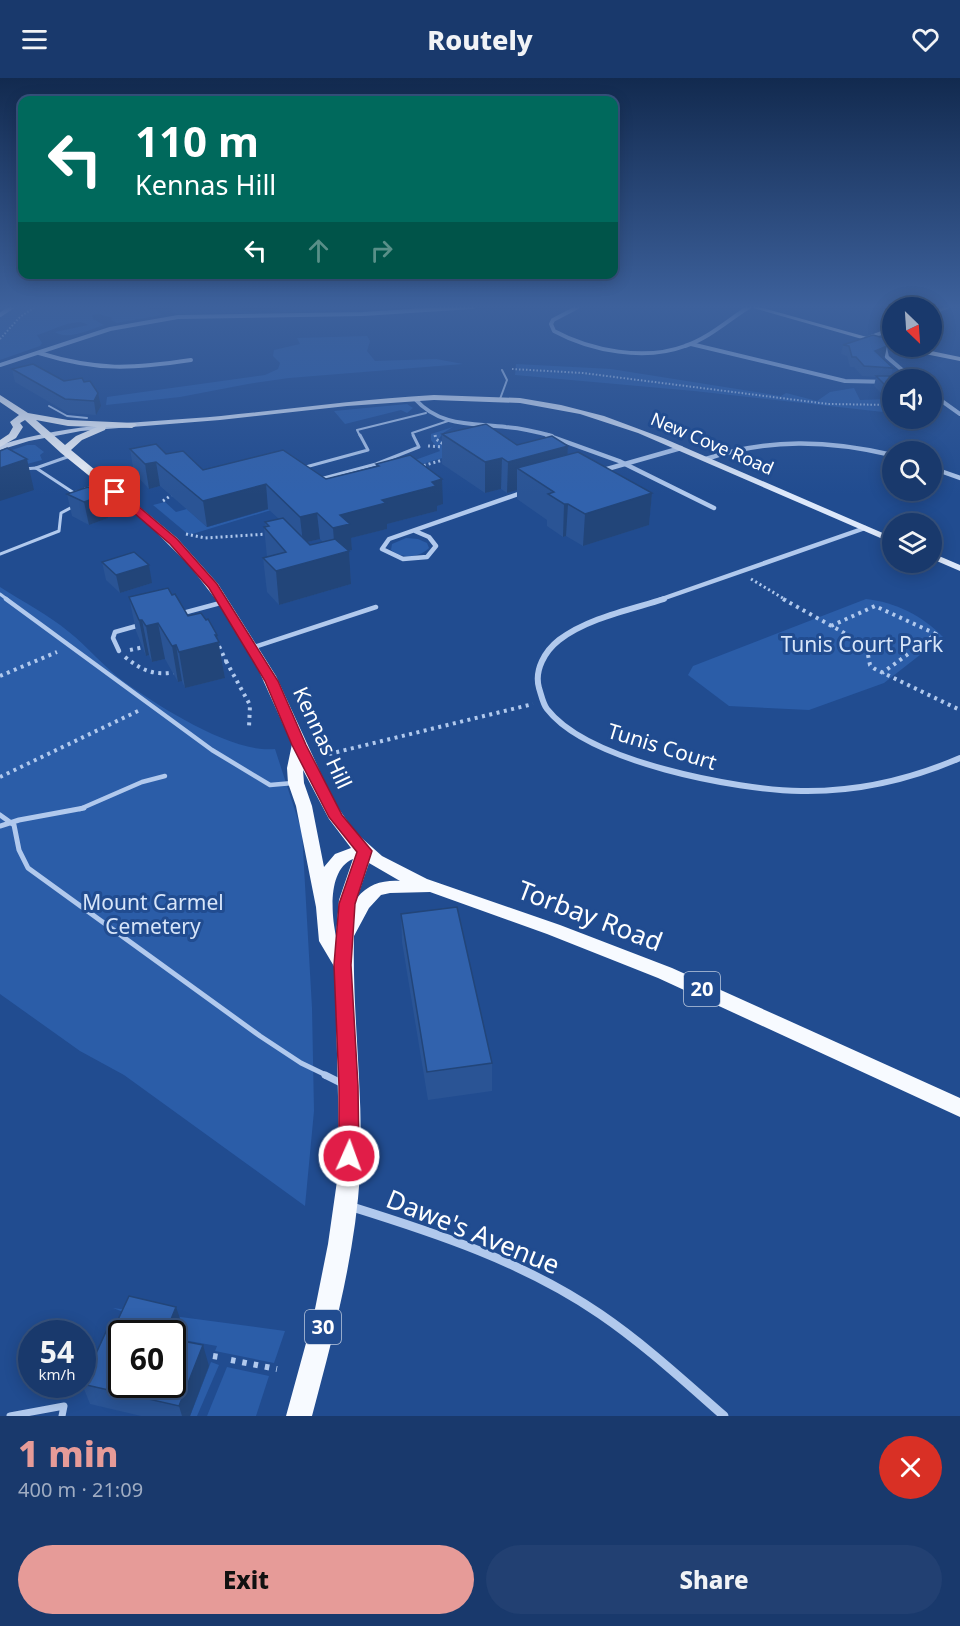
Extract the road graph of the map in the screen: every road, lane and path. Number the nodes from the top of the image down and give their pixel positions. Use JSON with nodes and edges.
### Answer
{"nodes":[{"id":1,"x":508,"y":369,"type":"edge"},
{"id":2,"x":545,"y":369,"type":"edge"},
{"id":3,"x":797,"y":369,"type":"edge"},
{"id":4,"x":502,"y":370,"type":"joint"},
{"id":5,"x":882,"y":382,"type":"edge"},
{"id":6,"x":0,"y":398,"type":"edge"},
{"id":7,"x":415,"y":399,"type":"junction"},
{"id":8,"x":500,"y":399,"type":"junction"},
{"id":9,"x":942,"y":401,"type":"edge"},
{"id":10,"x":882,"y":405,"type":"edge"},
{"id":11,"x":49,"y":406,"type":"dead end"},
{"id":12,"x":426,"y":413,"type":"junction"},
{"id":13,"x":960,"y":414,"type":"edge"},
{"id":14,"x":25,"y":415,"type":"junction"},
{"id":15,"x":86,"y":419,"type":"junction"},
{"id":16,"x":448,"y":421,"type":"junction"},
{"id":17,"x":132,"y":425,"type":"junction"},
{"id":18,"x":435,"y":426,"type":"junction"},
{"id":19,"x":108,"y":427,"type":"junction"},
{"id":20,"x":46,"y":435,"type":"junction"},
{"id":21,"x":0,"y":446,"type":"edge"},
{"id":22,"x":418,"y":446,"type":"junction"},
{"id":23,"x":681,"y":448,"type":"junction"},
{"id":24,"x":68,"y":453,"type":"junction"},
{"id":25,"x":882,"y":454,"type":"edge"},
{"id":26,"x":453,"y":457,"type":"edge"},
{"id":27,"x":706,"y":459,"type":"junction"},
{"id":28,"x":625,"y":464,"type":"junction"},
{"id":29,"x":36,"y":468,"type":"junction"},
{"id":30,"x":18,"y":469,"type":"edge"},
{"id":31,"x":413,"y":469,"type":"edge"},
{"id":32,"x":299,"y":472,"type":"edge"},
{"id":33,"x":597,"y":472,"type":"edge"},
{"id":34,"x":942,"y":472,"type":"edge"},
{"id":35,"x":960,"y":478,"type":"edge"},
{"id":36,"x":313,"y":481,"type":"edge"},
{"id":37,"x":106,"y":484,"type":"junction"},
{"id":38,"x":535,"y":489,"type":"edge"},
{"id":39,"x":181,"y":492,"type":"edge"},
{"id":40,"x":118,"y":494,"type":"junction"},
{"id":41,"x":94,"y":499,"type":"edge"},
{"id":42,"x":163,"y":501,"type":"dead end"},
{"id":43,"x":84,"y":502,"type":"edge"},
{"id":44,"x":93,"y":505,"type":"edge"},
{"id":45,"x":83,"y":508,"type":"edge"},
{"id":46,"x":714,"y":508,"type":"dead end"},
{"id":47,"x":61,"y":516,"type":"junction"},
{"id":48,"x":865,"y":528,"type":"junction"},
{"id":49,"x":415,"y":531,"type":"junction"},
{"id":50,"x":277,"y":533,"type":"edge"},
{"id":51,"x":185,"y":534,"type":"dead end"},
{"id":52,"x":882,"y":536,"type":"edge"},
{"id":53,"x":0,"y":554,"type":"edge"},
{"id":54,"x":942,"y":560,"type":"edge"},
{"id":55,"x":960,"y":568,"type":"edge"},
{"id":56,"x":740,"y":572,"type":"junction"},
{"id":57,"x":0,"y":594,"type":"edge"},
{"id":58,"x":224,"y":602,"type":"junction"},
{"id":59,"x":376,"y":607,"type":"dead end"},
{"id":60,"x":180,"y":614,"type":"edge"},
{"id":61,"x":148,"y":623,"type":"edge"},
{"id":62,"x":831,"y":626,"type":"junction"},
{"id":63,"x":217,"y":642,"type":"edge"},
{"id":64,"x":69,"y":646,"type":"junction"},
{"id":65,"x":252,"y":648,"type":"junction"},
{"id":66,"x":119,"y":651,"type":"joint"},
{"id":67,"x":226,"y":661,"type":"junction"},
{"id":68,"x":215,"y":663,"type":"edge"},
{"id":69,"x":176,"y":672,"type":"edge"},
{"id":70,"x":882,"y":673,"type":"junction"},
{"id":71,"x":0,"y":676,"type":"edge"},
{"id":72,"x":543,"y":702,"type":"junction"},
{"id":73,"x":149,"y":705,"type":"junction"},
{"id":74,"x":960,"y":710,"type":"edge"},
{"id":75,"x":249,"y":727,"type":"dead end"},
{"id":76,"x":299,"y":745,"type":"junction"},
{"id":77,"x":329,"y":754,"type":"dead end"},
{"id":78,"x":960,"y":758,"type":"edge"},
{"id":79,"x":165,"y":776,"type":"dead end"},
{"id":80,"x":0,"y":777,"type":"edge"},
{"id":81,"x":296,"y":783,"type":"junction"},
{"id":82,"x":0,"y":815,"type":"edge"},
{"id":83,"x":12,"y":820,"type":"junction"},
{"id":84,"x":0,"y":826,"type":"edge"},
{"id":85,"x":364,"y":851,"type":"junction"},
{"id":86,"x":436,"y":888,"type":"junction"},
{"id":87,"x":323,"y":905,"type":"junction"},
{"id":88,"x":345,"y":933,"type":"junction"},
{"id":89,"x":343,"y":965,"type":"junction"},
{"id":90,"x":348,"y":1086,"type":"junction"},
{"id":91,"x":960,"y":1108,"type":"edge"},
{"id":92,"x":344,"y":1205,"type":"junction"},
{"id":93,"x":231,"y":1360,"type":"dead end"},
{"id":94,"x":277,"y":1369,"type":"dead end"},
{"id":95,"x":10,"y":1416,"type":"edge"},
{"id":96,"x":62,"y":1416,"type":"edge"},
{"id":97,"x":299,"y":1416,"type":"edge"},
{"id":98,"x":724,"y":1416,"type":"edge"}],
"edges":[{"from":1,"to":4,"type":"path"},
{"from":2,"to":10,"type":"path"},
{"from":3,"to":5,"type":"street"},
{"from":4,"to":8,"type":"lane"},
{"from":6,"to":14,"type":"main road","name":"Kennas Hill"},
{"from":7,"to":8,"type":"street","name":"New Cove Road"},
{"from":7,"to":12,"type":"street"},
{"from":7,"to":17,"type":"street","name":"New Cove Road"},
{"from":8,"to":23,"type":"street","name":"New Cove Road"},
{"from":9,"to":13,"type":"street"},
{"from":11,"to":15,"type":"lane"},
{"from":12,"to":16,"type":"street"},
{"from":12,"to":32,"type":"lane"},
{"from":14,"to":15,"type":"main road"},
{"from":14,"to":20,"type":"main road","name":"Kennas Hill"},
{"from":14,"to":21,"type":"main road"},
{"from":15,"to":17,"type":"main road"},
{"from":16,"to":18,"type":"lane"},
{"from":16,"to":28,"type":"street"},
{"from":17,"to":19,"type":"street","name":"New Cove Road"},
{"from":18,"to":22,"type":"lane"},
{"from":18,"to":22,"type":"path"},
{"from":19,"to":20,"type":"street","name":"New Cove Road"},
{"from":19,"to":24,"type":"main road"},
{"from":20,"to":21,"type":"street","name":"New Cove Road"},
{"from":20,"to":24,"type":"main road","name":"Kennas Hill"},
{"from":22,"to":36,"type":"lane"},
{"from":23,"to":27,"type":"street","name":"New Cove Road"},
{"from":23,"to":28,"type":"street"},
{"from":24,"to":29,"type":"lane"},
{"from":24,"to":37,"type":"main road","name":"Kennas Hill"},
{"from":25,"to":27,"type":"street"},
{"from":26,"to":31,"type":"path"},
{"from":27,"to":48,"type":"street","name":"New Cove Road"},
{"from":28,"to":33,"type":"street"},
{"from":28,"to":46,"type":"street"},
{"from":29,"to":30,"type":"lane"},
{"from":29,"to":37,"type":"lane"},
{"from":34,"to":35,"type":"street"},
{"from":37,"to":40,"type":"main road","name":"Kennas Hill"},
{"from":38,"to":49,"type":"street"},
{"from":39,"to":42,"type":"path"},
{"from":40,"to":41,"type":"lane"},
{"from":40,"to":44,"type":"lane"},
{"from":40,"to":58,"type":"main road","name":"Kennas Hill"},
{"from":43,"to":47,"type":"lane"},
{"from":45,"to":47,"type":"lane"},
{"from":47,"to":53,"type":"lane"},
{"from":48,"to":52,"type":"street","name":"New Cove Road"},
{"from":48,"to":56,"type":"street"},
{"from":49,"to":49,"type":"street"},
{"from":50,"to":51,"type":"path"},
{"from":54,"to":55,"type":"street"},
{"from":56,"to":62,"type":"path"},
{"from":56,"to":72,"type":"street"},
{"from":57,"to":64,"type":"lane"},
{"from":58,"to":60,"type":"lane"},
{"from":58,"to":65,"type":"main road","name":"Kennas Hill"},
{"from":59,"to":65,"type":"lane"},
{"from":61,"to":66,"type":"lane"},
{"from":62,"to":70,"type":"path"},
{"from":62,"to":70,"type":"path"},
{"from":63,"to":67,"type":"path"},
{"from":64,"to":71,"type":"path"},
{"from":64,"to":73,"type":"lane"},
{"from":65,"to":76,"type":"main road","name":"Kennas Hill"},
{"from":66,"to":69,"type":"path"},
{"from":67,"to":68,"type":"path"},
{"from":67,"to":75,"type":"path"},
{"from":70,"to":74,"type":"path"},
{"from":72,"to":77,"type":"path"},
{"from":72,"to":78,"type":"street","name":"Tunis Court"},
{"from":73,"to":80,"type":"path"},
{"from":73,"to":81,"type":"lane"},
{"from":76,"to":81,"type":"main road"},
{"from":76,"to":85,"type":"main road","name":"Kennas Hill"},
{"from":79,"to":83,"type":"lane"},
{"from":81,"to":87,"type":"main road"},
{"from":82,"to":83,"type":"lane"},
{"from":83,"to":84,"type":"lane"},
{"from":83,"to":90,"type":"lane"},
{"from":85,"to":86,"type":"main road","name":"Torbay Road","number":"20"},
{"from":85,"to":87,"type":"main road","number":"30"},
{"from":85,"to":88,"type":"main road","number":"30"},
{"from":86,"to":88,"type":"main road"},
{"from":86,"to":91,"type":"main road","name":"Torbay Road","number":"20"},
{"from":87,"to":89,"type":"main road","number":"30"},
{"from":88,"to":89,"type":"main road","number":"30"},
{"from":89,"to":90,"type":"main road","number":"30"},
{"from":90,"to":92,"type":"main road","number":"30"},
{"from":92,"to":97,"type":"main road","number":"30"},
{"from":92,"to":98,"type":"street","name":"Dawe's Avenue"},
{"from":93,"to":94,"type":"path"},
{"from":95,"to":96,"type":"lane"}]}
